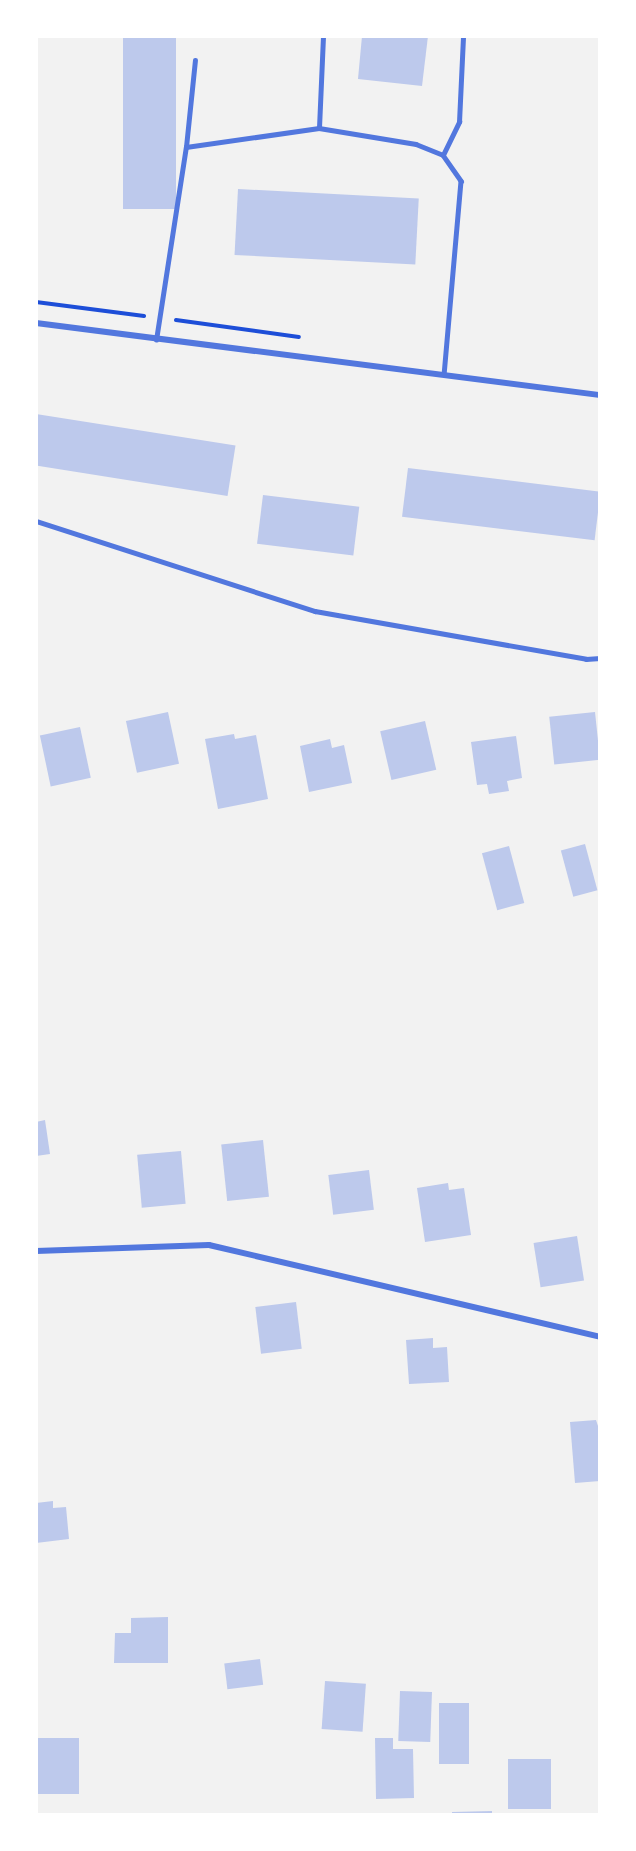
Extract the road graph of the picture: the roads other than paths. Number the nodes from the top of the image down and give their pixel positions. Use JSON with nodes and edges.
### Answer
{"nodes":[{"id":1,"x":323,"y":36,"type":"edge"},
{"id":2,"x":463,"y":36,"type":"edge"},
{"id":3,"x":195,"y":60,"type":"dead end"},
{"id":4,"x":319,"y":128,"type":"junction"},
{"id":5,"x":186,"y":147,"type":"junction"},
{"id":6,"x":443,"y":155,"type":"junction"},
{"id":7,"x":36,"y":323,"type":"edge"},
{"id":8,"x":156,"y":340,"type":"junction"},
{"id":9,"x":444,"y":374,"type":"junction"},
{"id":10,"x":600,"y":395,"type":"edge"},
{"id":11,"x":36,"y":521,"type":"edge"},
{"id":12,"x":600,"y":658,"type":"edge"},
{"id":13,"x":36,"y":1251,"type":"edge"},
{"id":14,"x":600,"y":1337,"type":"edge"}],
"edges":[{"from":1,"to":4,"type":"lane"},
{"from":2,"to":6,"type":"lane"},
{"from":3,"to":5,"type":"lane"},
{"from":4,"to":5,"type":"lane"},
{"from":4,"to":6,"type":"lane"},
{"from":5,"to":8,"type":"lane"},
{"from":6,"to":9,"type":"lane"},
{"from":7,"to":8,"type":"street"},
{"from":8,"to":9,"type":"street"},
{"from":9,"to":10,"type":"street"},
{"from":11,"to":12,"type":"lane"},
{"from":13,"to":14,"type":"street"}]}
